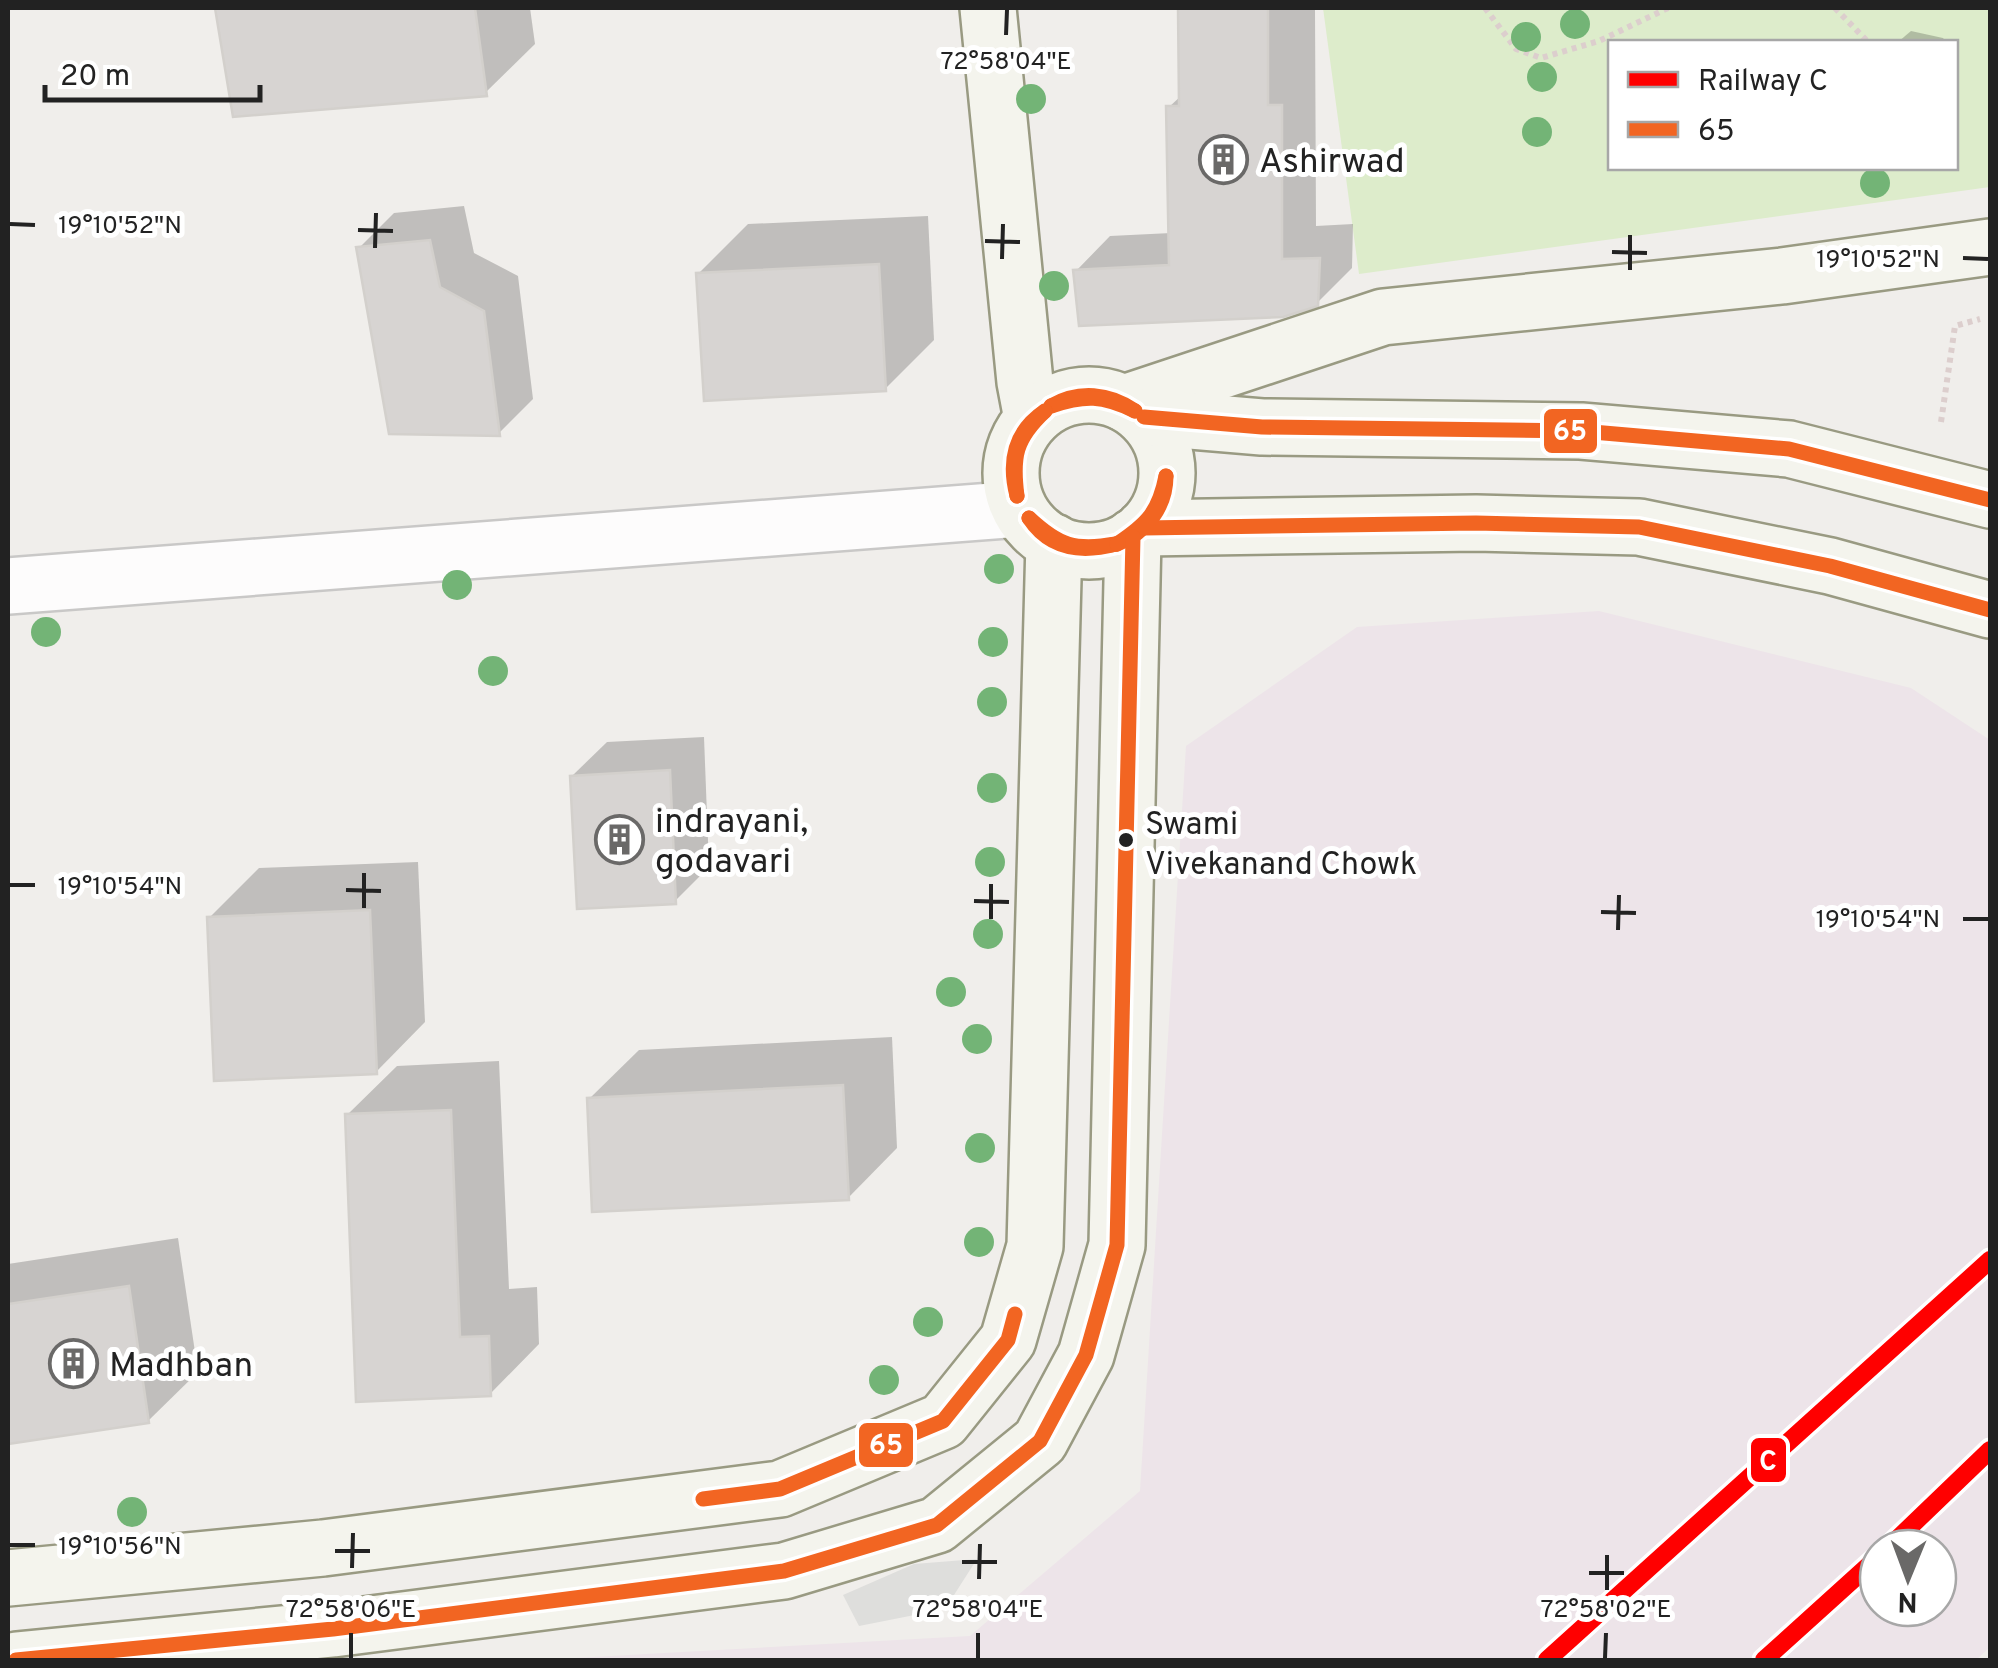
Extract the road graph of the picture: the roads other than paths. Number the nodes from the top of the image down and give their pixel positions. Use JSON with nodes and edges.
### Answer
{"nodes":[{"id":1,"x":988,"y":8,"type":"edge"},
{"id":2,"x":1990,"y":247,"type":"edge"},
{"id":3,"x":1134,"y":410,"type":"junction"},
{"id":4,"x":1032,"y":419,"type":"junction"},
{"id":5,"x":1990,"y":500,"type":"edge"},
{"id":6,"x":1036,"y":525,"type":"junction"},
{"id":7,"x":1138,"y":533,"type":"junction"},
{"id":8,"x":8,"y":586,"type":"edge"},
{"id":9,"x":1990,"y":610,"type":"edge"},
{"id":10,"x":1034,"y":1246,"type":"junction"},
{"id":11,"x":1117,"y":1246,"type":"junction"},
{"id":12,"x":780,"y":1489,"type":"junction"},
{"id":13,"x":324,"y":1548,"type":"junction"},
{"id":14,"x":784,"y":1571,"type":"junction"},
{"id":15,"x":8,"y":1578,"type":"edge"},
{"id":16,"x":333,"y":1629,"type":"junction"},
{"id":17,"x":16,"y":1660,"type":"edge"}],
"edges":[{"from":1,"to":4,"type":"main road"},
{"from":2,"to":3,"type":"main road"},
{"from":3,"to":4,"type":"main road"},
{"from":3,"to":5,"type":"main road"},
{"from":3,"to":7,"type":"main road"},
{"from":4,"to":6,"type":"main road"},
{"from":6,"to":7,"type":"main road"},
{"from":6,"to":8,"type":"street"},
{"from":6,"to":10,"type":"main road"},
{"from":7,"to":9,"type":"main road"},
{"from":7,"to":11,"type":"main road"},
{"from":10,"to":11,"type":"main road"},
{"from":10,"to":12,"type":"main road"},
{"from":11,"to":14,"type":"main road"},
{"from":12,"to":13,"type":"main road"},
{"from":12,"to":14,"type":"main road"},
{"from":13,"to":15,"type":"main road"},
{"from":13,"to":16,"type":"main road"},
{"from":14,"to":16,"type":"main road"},
{"from":16,"to":17,"type":"main road"}]}
